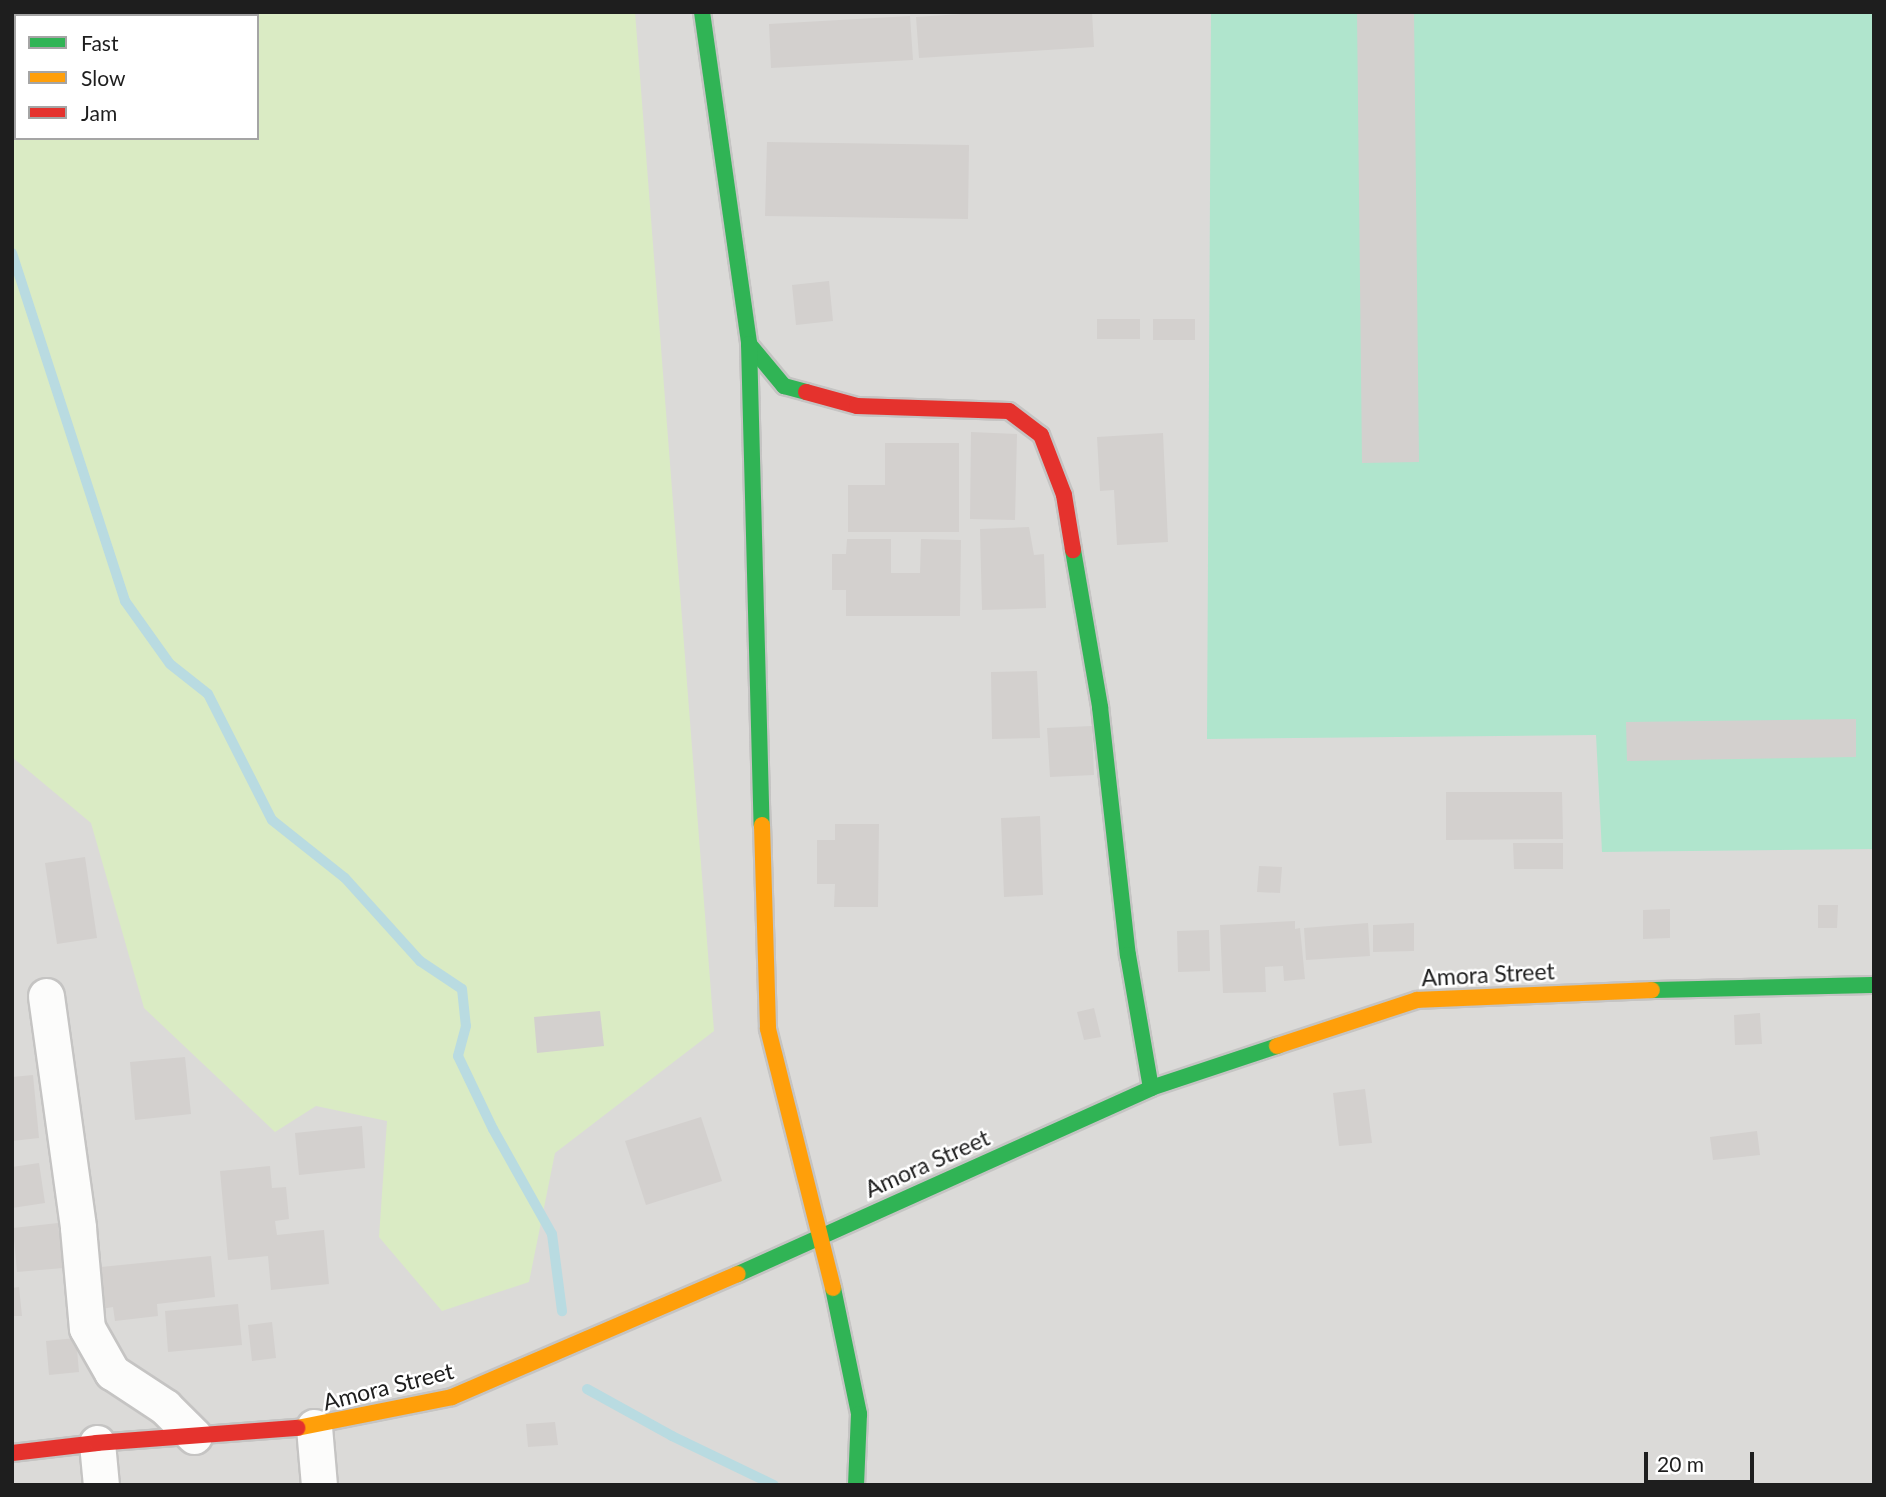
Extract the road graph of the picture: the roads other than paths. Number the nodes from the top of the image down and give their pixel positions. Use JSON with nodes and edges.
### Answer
{"nodes":[{"id":1,"x":702,"y":12,"type":"edge"},
{"id":2,"x":748,"y":344,"type":"junction"},
{"id":3,"x":1874,"y":985,"type":"edge"},
{"id":4,"x":46,"y":996,"type":"dead end"},
{"id":5,"x":1151,"y":1088,"type":"junction"},
{"id":6,"x":822,"y":1235,"type":"junction"},
{"id":7,"x":314,"y":1427,"type":"junction"},
{"id":8,"x":194,"y":1436,"type":"junction"},
{"id":9,"x":97,"y":1443,"type":"junction"},
{"id":10,"x":12,"y":1453,"type":"edge"},
{"id":11,"x":101,"y":1485,"type":"edge"},
{"id":12,"x":319,"y":1485,"type":"edge"},
{"id":13,"x":856,"y":1485,"type":"edge"}],
"edges":[{"from":1,"to":2,"type":"street"},
{"from":2,"to":5,"type":"street"},
{"from":2,"to":6,"type":"street"},
{"from":3,"to":5,"type":"street","name":"Amora Street"},
{"from":4,"to":8,"type":"street"},
{"from":5,"to":6,"type":"street","name":"Amora Street"},
{"from":6,"to":7,"type":"street","name":"Amora Street"},
{"from":6,"to":13,"type":"street"},
{"from":7,"to":8,"type":"street","name":"Amora Street"},
{"from":7,"to":12,"type":"street"},
{"from":8,"to":9,"type":"street","name":"Amora Street"},
{"from":9,"to":10,"type":"street","name":"Amora Street"},
{"from":9,"to":11,"type":"street"}]}
